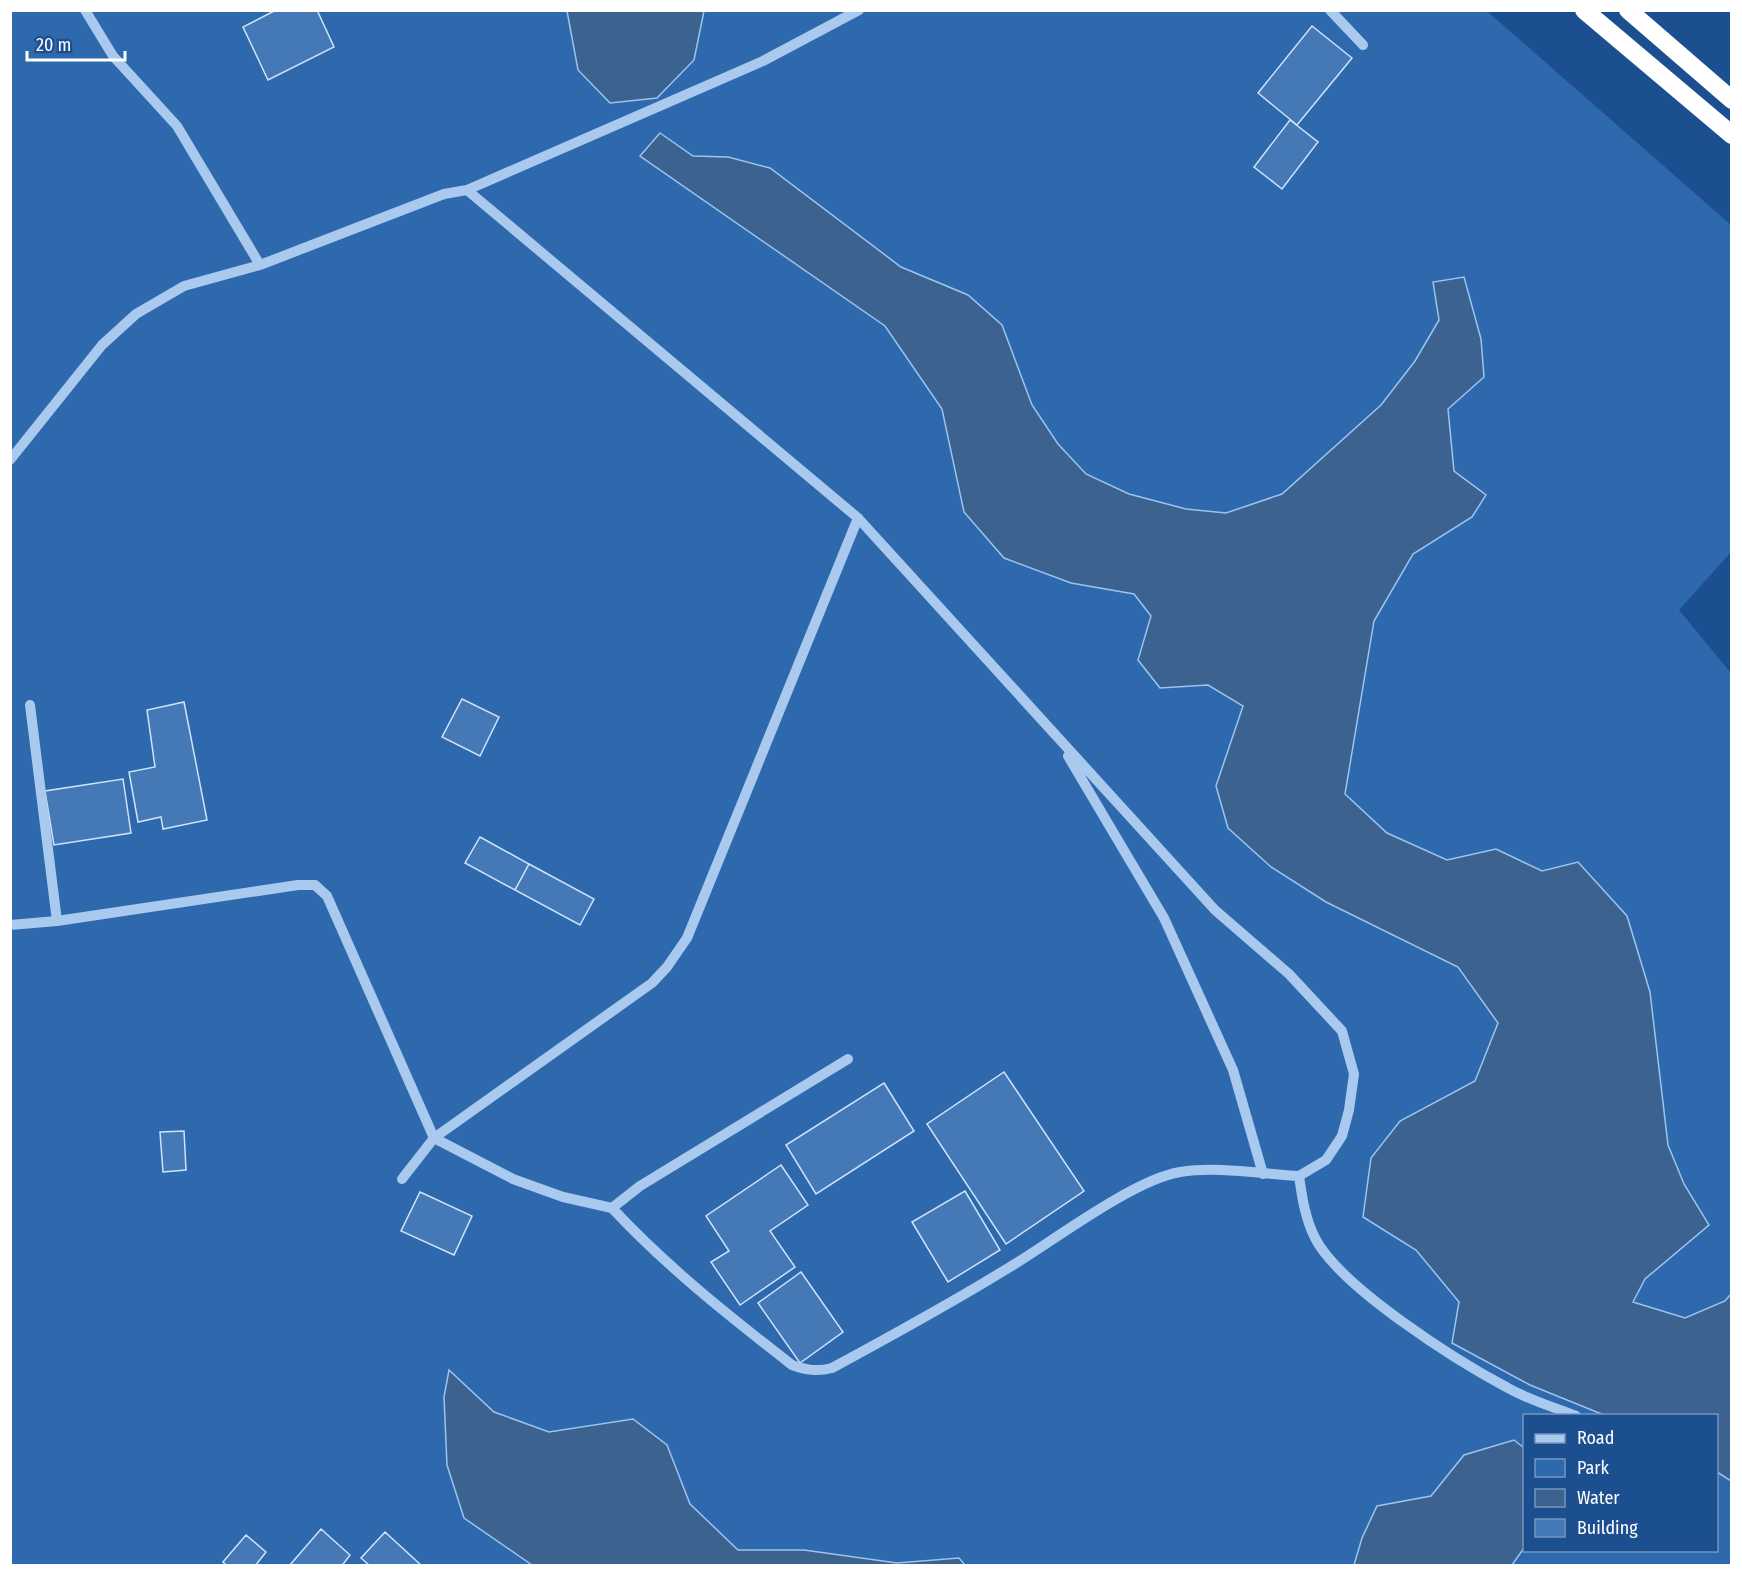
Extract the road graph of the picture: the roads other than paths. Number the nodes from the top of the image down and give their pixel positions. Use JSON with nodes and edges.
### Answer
{"nodes":[{"id":1,"x":85,"y":10,"type":"edge"},
{"id":2,"x":859,"y":10,"type":"edge"},
{"id":3,"x":1330,"y":10,"type":"edge"},
{"id":4,"x":1584,"y":10,"type":"edge"},
{"id":5,"x":1628,"y":10,"type":"edge"},
{"id":6,"x":1363,"y":45,"type":"dead end"},
{"id":7,"x":1731,"y":100,"type":"edge"},
{"id":8,"x":1731,"y":135,"type":"edge"},
{"id":9,"x":467,"y":190,"type":"junction"},
{"id":10,"x":260,"y":265,"type":"junction"},
{"id":11,"x":10,"y":460,"type":"edge"},
{"id":12,"x":858,"y":518,"type":"junction"},
{"id":13,"x":30,"y":705,"type":"dead end"},
{"id":14,"x":1056,"y":735,"type":"junction"},
{"id":15,"x":57,"y":921,"type":"junction"},
{"id":16,"x":10,"y":925,"type":"edge"},
{"id":17,"x":848,"y":1059,"type":"dead end"},
{"id":18,"x":434,"y":1138,"type":"junction"},
{"id":19,"x":1263,"y":1174,"type":"junction"},
{"id":20,"x":1299,"y":1176,"type":"junction"},
{"id":21,"x":402,"y":1179,"type":"dead end"},
{"id":22,"x":612,"y":1208,"type":"junction"},
{"id":23,"x":1571,"y":1414,"type":"edge"}],
"edges":[{"from":1,"to":10,"type":"lane"},
{"from":2,"to":9,"type":"lane"},
{"from":3,"to":6,"type":"lane"},
{"from":4,"to":8,"type":"highway"},
{"from":5,"to":7,"type":"highway"},
{"from":9,"to":10,"type":"lane"},
{"from":9,"to":12,"type":"lane"},
{"from":10,"to":11,"type":"lane"},
{"from":12,"to":14,"type":"lane"},
{"from":12,"to":18,"type":"lane"},
{"from":13,"to":15,"type":"lane"},
{"from":14,"to":19,"type":"lane"},
{"from":14,"to":20,"type":"lane"},
{"from":15,"to":16,"type":"lane"},
{"from":15,"to":18,"type":"lane"},
{"from":17,"to":22,"type":"lane"},
{"from":18,"to":21,"type":"lane"},
{"from":18,"to":22,"type":"lane"},
{"from":19,"to":20,"type":"lane"},
{"from":19,"to":22,"type":"lane"},
{"from":20,"to":23,"type":"lane"}]}
